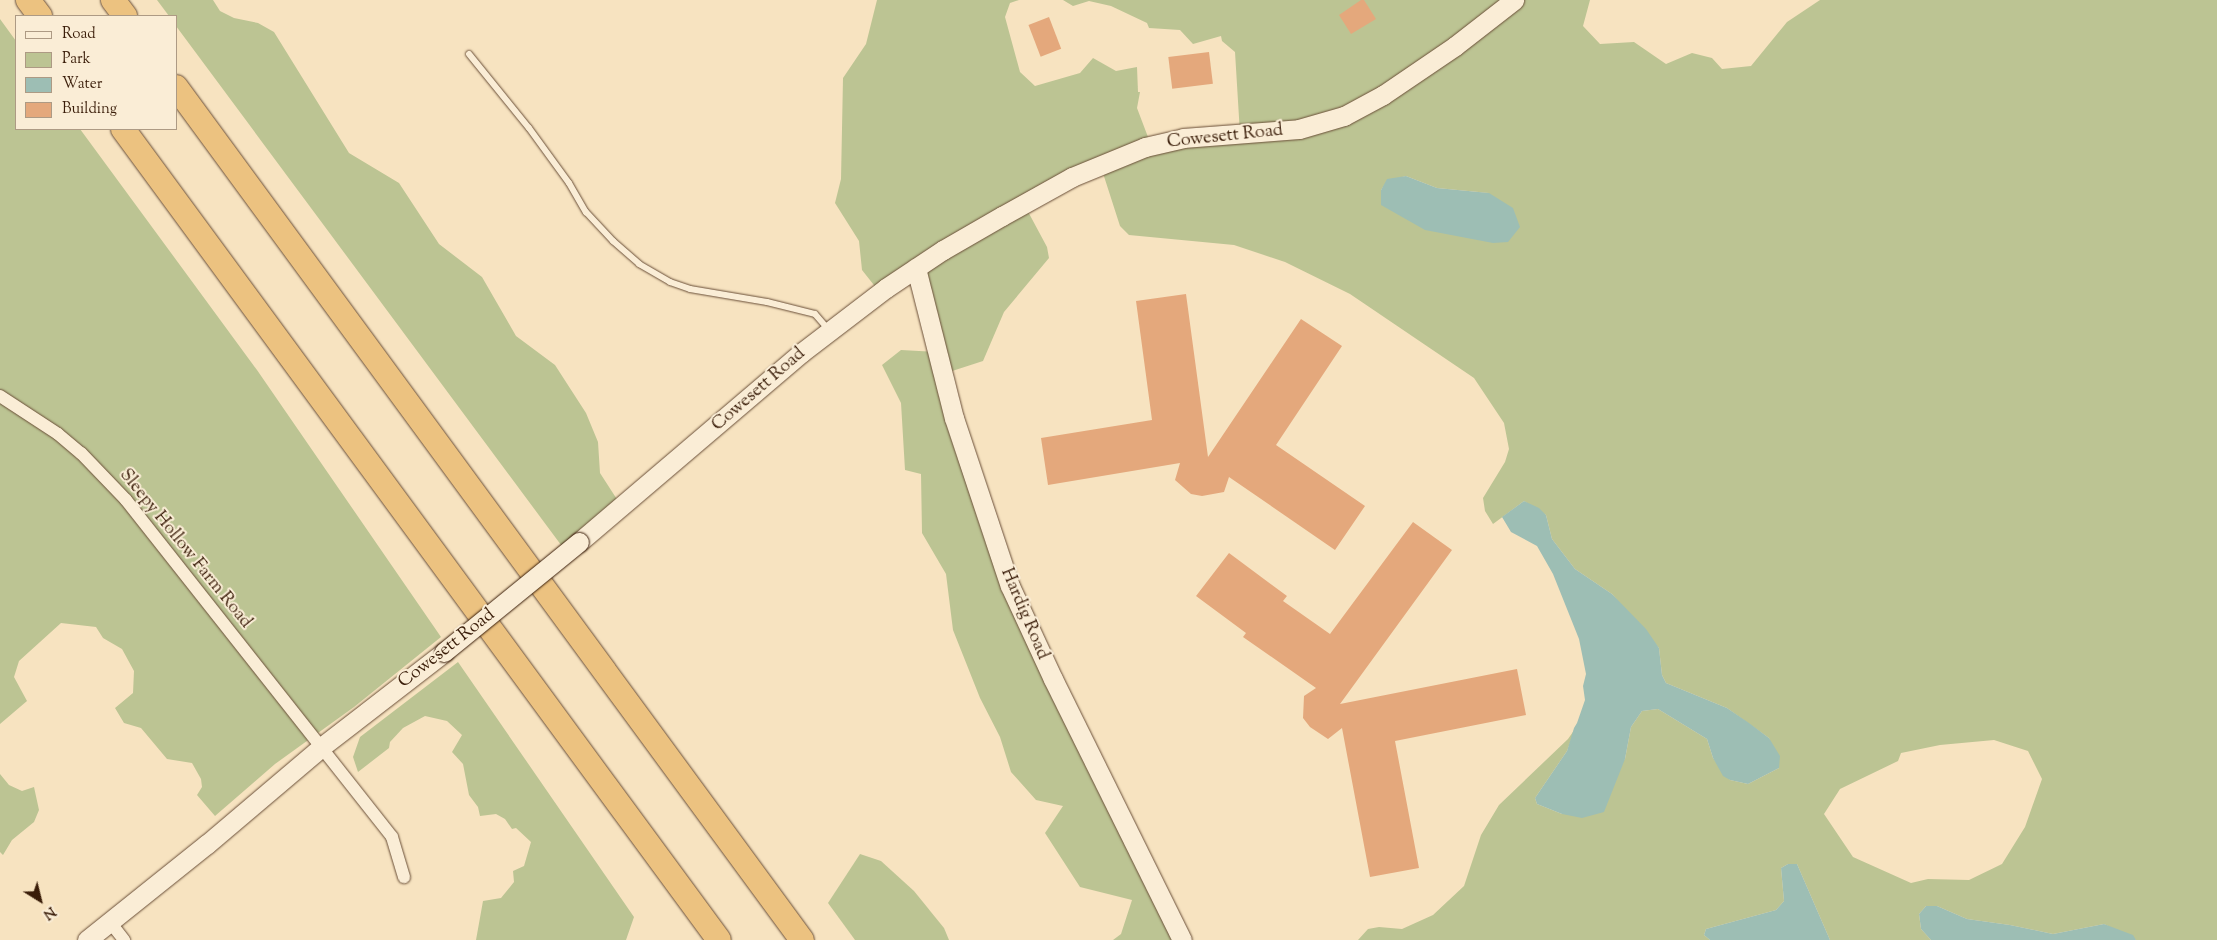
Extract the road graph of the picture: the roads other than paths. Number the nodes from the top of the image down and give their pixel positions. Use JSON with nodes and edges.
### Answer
{"nodes":[{"id":1,"x":28,"y":0,"type":"edge"},
{"id":2,"x":113,"y":0,"type":"edge"},
{"id":3,"x":1514,"y":0,"type":"edge"},
{"id":4,"x":39,"y":15,"type":"edge"},
{"id":5,"x":123,"y":15,"type":"edge"},
{"id":6,"x":469,"y":54,"type":"dead end"},
{"id":7,"x":178,"y":90,"type":"edge"},
{"id":8,"x":124,"y":130,"type":"edge"},
{"id":9,"x":916,"y":268,"type":"junction"},
{"id":10,"x":830,"y":332,"type":"junction"},
{"id":11,"x":0,"y":396,"type":"edge"},
{"id":12,"x":320,"y":748,"type":"junction"},
{"id":13,"x":404,"y":877,"type":"dead end"},
{"id":14,"x":110,"y":922,"type":"junction"},
{"id":15,"x":87,"y":940,"type":"edge"},
{"id":16,"x":124,"y":940,"type":"edge"},
{"id":17,"x":719,"y":940,"type":"edge"},
{"id":18,"x":802,"y":940,"type":"edge"},
{"id":19,"x":1182,"y":940,"type":"edge"}],
"edges":[{"from":1,"to":4,"type":"highway"},
{"from":2,"to":5,"type":"highway"},
{"from":3,"to":9,"type":"main road","name":"Cowesett Road"},
{"from":6,"to":10,"type":"lane"},
{"from":7,"to":18,"type":"highway"},
{"from":8,"to":17,"type":"highway"},
{"from":9,"to":10,"type":"main road","name":"Cowesett Road"},
{"from":9,"to":19,"type":"main road","name":"Hardig Road"},
{"from":10,"to":12,"type":"main road","name":"Cowesett Road","bridge":true},
{"from":11,"to":12,"type":"street","name":"Sleepy Hollow Farm Road"},
{"from":12,"to":13,"type":"street","name":"Sleepy Hollow Farm Road"},
{"from":12,"to":14,"type":"main road","name":"Cowesett Road"},
{"from":14,"to":15,"type":"main road","name":"Cowesett Road"},
{"from":14,"to":16,"type":"street"}]}
